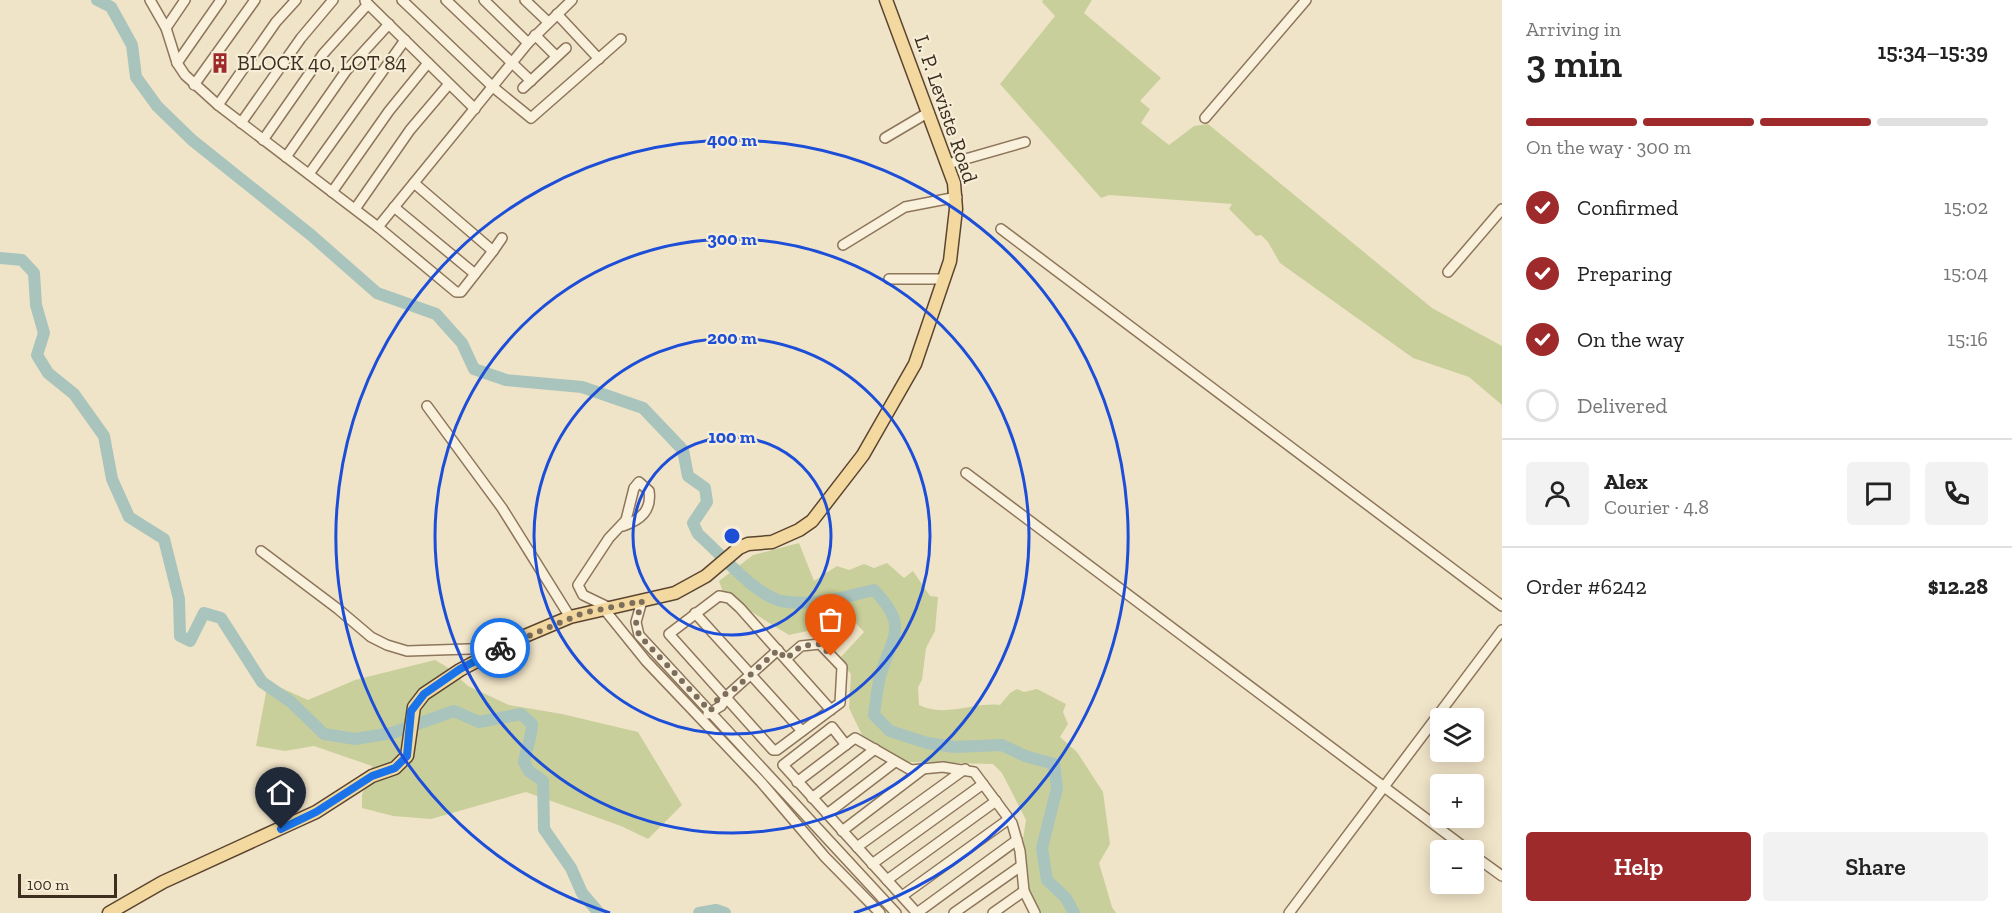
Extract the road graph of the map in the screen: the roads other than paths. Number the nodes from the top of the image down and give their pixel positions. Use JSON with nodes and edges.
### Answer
{"nodes":[{"id":1,"x":150,"y":0,"type":"edge"},
{"id":2,"x":185,"y":0,"type":"edge"},
{"id":3,"x":221,"y":0,"type":"edge"},
{"id":4,"x":255,"y":0,"type":"edge"},
{"id":5,"x":296,"y":0,"type":"edge"},
{"id":6,"x":333,"y":0,"type":"edge"},
{"id":7,"x":402,"y":0,"type":"edge"},
{"id":8,"x":446,"y":0,"type":"edge"},
{"id":9,"x":483,"y":0,"type":"edge"},
{"id":10,"x":525,"y":0,"type":"edge"},
{"id":11,"x":886,"y":0,"type":"edge"},
{"id":12,"x":1306,"y":0,"type":"edge"},
{"id":13,"x":367,"y":2,"type":"edge"},
{"id":14,"x":565,"y":2,"type":"edge"},
{"id":15,"x":557,"y":14,"type":"junction"},
{"id":16,"x":548,"y":22,"type":"junction"},
{"id":17,"x":389,"y":24,"type":"junction"},
{"id":18,"x":166,"y":28,"type":"junction"},
{"id":19,"x":536,"y":35,"type":"junction"},
{"id":20,"x":621,"y":39,"type":"dead end"},
{"id":21,"x":405,"y":40,"type":"junction"},
{"id":22,"x":528,"y":44,"type":"junction"},
{"id":23,"x":566,"y":48,"type":"dead end"},
{"id":24,"x":556,"y":56,"type":"junction"},
{"id":25,"x":599,"y":58,"type":"junction"},
{"id":26,"x":177,"y":63,"type":"junction"},
{"id":27,"x":428,"y":63,"type":"junction"},
{"id":28,"x":511,"y":64,"type":"junction"},
{"id":29,"x":531,"y":81,"type":"junction"},
{"id":30,"x":449,"y":84,"type":"junction"},
{"id":31,"x":194,"y":85,"type":"junction"},
{"id":32,"x":493,"y":87,"type":"junction"},
{"id":33,"x":523,"y":88,"type":"dead end"},
{"id":34,"x":218,"y":105,"type":"junction"},
{"id":35,"x":475,"y":109,"type":"junction"},
{"id":36,"x":929,"y":112,"type":"junction"},
{"id":37,"x":1205,"y":118,"type":"dead end"},
{"id":38,"x":241,"y":123,"type":"junction"},
{"id":39,"x":885,"y":138,"type":"dead end"},
{"id":40,"x":264,"y":140,"type":"junction"},
{"id":41,"x":1025,"y":142,"type":"dead end"},
{"id":42,"x":286,"y":157,"type":"junction"},
{"id":43,"x":948,"y":164,"type":"junction"},
{"id":44,"x":309,"y":174,"type":"junction"},
{"id":45,"x":414,"y":183,"type":"junction"},
{"id":46,"x":332,"y":192,"type":"junction"},
{"id":47,"x":957,"y":197,"type":"junction"},
{"id":48,"x":394,"y":207,"type":"junction"},
{"id":49,"x":355,"y":209,"type":"junction"},
{"id":50,"x":1502,"y":209,"type":"edge"},
{"id":51,"x":378,"y":227,"type":"junction"},
{"id":52,"x":1001,"y":229,"type":"dead end"},
{"id":53,"x":502,"y":238,"type":"dead end"},
{"id":54,"x":843,"y":245,"type":"dead end"},
{"id":55,"x":493,"y":251,"type":"junction"},
{"id":56,"x":1448,"y":272,"type":"dead end"},
{"id":57,"x":475,"y":274,"type":"junction"},
{"id":58,"x":889,"y":279,"type":"dead end"},
{"id":59,"x":945,"y":279,"type":"junction"},
{"id":60,"x":427,"y":406,"type":"dead end"},
{"id":61,"x":966,"y":473,"type":"dead end"},
{"id":62,"x":623,"y":526,"type":"dead end"},
{"id":63,"x":261,"y":551,"type":"dead end"},
{"id":64,"x":642,"y":601,"type":"junction"},
{"id":65,"x":1502,"y":606,"type":"edge"},
{"id":66,"x":607,"y":608,"type":"junction"},
{"id":67,"x":695,"y":613,"type":"junction"},
{"id":68,"x":570,"y":617,"type":"junction"},
{"id":69,"x":1502,"y":630,"type":"edge"},
{"id":70,"x":639,"y":635,"type":"junction"},
{"id":71,"x":630,"y":642,"type":"junction"},
{"id":72,"x":499,"y":648,"type":"junction"},
{"id":73,"x":778,"y":650,"type":"junction"},
{"id":74,"x":786,"y":659,"type":"junction"},
{"id":75,"x":750,"y":674,"type":"junction"},
{"id":76,"x":726,"y":696,"type":"junction"},
{"id":77,"x":712,"y":710,"type":"junction"},
{"id":78,"x":831,"y":710,"type":"junction"},
{"id":79,"x":702,"y":720,"type":"junction"},
{"id":80,"x":802,"y":731,"type":"junction"},
{"id":81,"x":846,"y":745,"type":"junction"},
{"id":82,"x":875,"y":749,"type":"junction"},
{"id":83,"x":895,"y":762,"type":"junction"},
{"id":84,"x":923,"y":769,"type":"junction"},
{"id":85,"x":964,"y":769,"type":"junction"},
{"id":86,"x":797,"y":782,"type":"junction"},
{"id":87,"x":983,"y":784,"type":"junction"},
{"id":88,"x":1384,"y":788,"type":"junction"},
{"id":89,"x":812,"y":798,"type":"junction"},
{"id":90,"x":996,"y":801,"type":"junction"},
{"id":91,"x":827,"y":814,"type":"junction"},
{"id":92,"x":1009,"y":819,"type":"junction"},
{"id":93,"x":842,"y":831,"type":"junction"},
{"id":94,"x":1017,"y":840,"type":"junction"},
{"id":95,"x":1454,"y":840,"type":"edge"},
{"id":96,"x":857,"y":848,"type":"junction"},
{"id":97,"x":1484,"y":863,"type":"edge"},
{"id":98,"x":872,"y":864,"type":"junction"},
{"id":99,"x":1021,"y":866,"type":"junction"},
{"id":100,"x":1502,"y":876,"type":"edge"},
{"id":101,"x":887,"y":880,"type":"junction"},
{"id":102,"x":1024,"y":891,"type":"junction"},
{"id":103,"x":902,"y":896,"type":"junction"},
{"id":104,"x":109,"y":913,"type":"edge"},
{"id":105,"x":880,"y":913,"type":"edge"},
{"id":106,"x":896,"y":913,"type":"edge"},
{"id":107,"x":917,"y":913,"type":"edge"},
{"id":108,"x":954,"y":913,"type":"edge"},
{"id":109,"x":993,"y":913,"type":"edge"},
{"id":110,"x":1034,"y":913,"type":"edge"},
{"id":111,"x":1289,"y":913,"type":"edge"}],
"edges":[{"from":1,"to":18,"type":"street"},
{"from":2,"to":18,"type":"street"},
{"from":3,"to":26,"type":"street"},
{"from":4,"to":31,"type":"street"},
{"from":5,"to":34,"type":"street"},
{"from":6,"to":38,"type":"street"},
{"from":7,"to":32,"type":"street"},
{"from":8,"to":28,"type":"street"},
{"from":9,"to":22,"type":"street"},
{"from":10,"to":16,"type":"street"},
{"from":11,"to":36,"type":"main road","name":"L. P. Leviste Road"},
{"from":12,"to":37,"type":"street"},
{"from":13,"to":17,"type":"street"},
{"from":13,"to":40,"type":"street"},
{"from":14,"to":15,"type":"street"},
{"from":15,"to":16,"type":"street"},
{"from":15,"to":25,"type":"street"},
{"from":16,"to":19,"type":"street"},
{"from":17,"to":21,"type":"street"},
{"from":17,"to":42,"type":"street"},
{"from":18,"to":26,"type":"street"},
{"from":19,"to":22,"type":"street"},
{"from":19,"to":24,"type":"street"},
{"from":20,"to":25,"type":"street"},
{"from":21,"to":27,"type":"street"},
{"from":21,"to":44,"type":"street"},
{"from":22,"to":28,"type":"street"},
{"from":23,"to":24,"type":"street"},
{"from":24,"to":29,"type":"street"},
{"from":25,"to":32,"type":"street"},
{"from":26,"to":31,"type":"street"},
{"from":27,"to":30,"type":"street"},
{"from":27,"to":46,"type":"street"},
{"from":28,"to":29,"type":"street"},
{"from":28,"to":32,"type":"street"},
{"from":29,"to":33,"type":"street"},
{"from":30,"to":35,"type":"street"},
{"from":30,"to":49,"type":"street"},
{"from":31,"to":34,"type":"street"},
{"from":32,"to":35,"type":"street"},
{"from":34,"to":38,"type":"street"},
{"from":35,"to":45,"type":"street"},
{"from":36,"to":39,"type":"street"},
{"from":36,"to":43,"type":"main road","name":"L. P. Leviste Road"},
{"from":38,"to":40,"type":"street"},
{"from":40,"to":42,"type":"street"},
{"from":41,"to":43,"type":"street"},
{"from":42,"to":44,"type":"street"},
{"from":43,"to":47,"type":"main road","name":"L. P. Leviste Road"},
{"from":44,"to":46,"type":"street"},
{"from":45,"to":48,"type":"street"},
{"from":45,"to":55,"type":"street"},
{"from":46,"to":49,"type":"street"},
{"from":47,"to":54,"type":"street"},
{"from":47,"to":59,"type":"main road","name":"L. P. Leviste Road"},
{"from":48,"to":51,"type":"street"},
{"from":48,"to":57,"type":"street"},
{"from":49,"to":51,"type":"street"},
{"from":50,"to":56,"type":"street"},
{"from":51,"to":57,"type":"street"},
{"from":52,"to":65,"type":"street"},
{"from":53,"to":55,"type":"street"},
{"from":55,"to":57,"type":"street"},
{"from":58,"to":59,"type":"street"},
{"from":59,"to":64,"type":"main road","name":"L. P. Leviste Road"},
{"from":60,"to":68,"type":"street"},
{"from":61,"to":88,"type":"street"},
{"from":62,"to":66,"type":"street"},
{"from":63,"to":72,"type":"street"},
{"from":64,"to":66,"type":"main road","name":"L. P. Leviste Road"},
{"from":64,"to":70,"type":"street"},
{"from":66,"to":68,"type":"main road","name":"L. P. Leviste Road"},
{"from":66,"to":71,"type":"street"},
{"from":67,"to":73,"type":"street"},
{"from":67,"to":75,"type":"street"},
{"from":67,"to":76,"type":"street"},
{"from":68,"to":72,"type":"main road","name":"L. P. Leviste Road"},
{"from":69,"to":88,"type":"street"},
{"from":70,"to":71,"type":"street"},
{"from":70,"to":77,"type":"street"},
{"from":71,"to":79,"type":"street"},
{"from":72,"to":104,"type":"main road","name":"L. P. Leviste Road"},
{"from":73,"to":74,"type":"street"},
{"from":73,"to":75,"type":"street"},
{"from":74,"to":78,"type":"street"},
{"from":74,"to":78,"type":"street"},
{"from":75,"to":76,"type":"street"},
{"from":75,"to":80,"type":"street"},
{"from":76,"to":77,"type":"street"},
{"from":76,"to":80,"type":"street"},
{"from":77,"to":79,"type":"street"},
{"from":77,"to":106,"type":"street"},
{"from":78,"to":80,"type":"street"},
{"from":79,"to":105,"type":"street"},
{"from":81,"to":82,"type":"street"},
{"from":81,"to":86,"type":"street"},
{"from":81,"to":86,"type":"street"},
{"from":82,"to":83,"type":"street"},
{"from":82,"to":89,"type":"street"},
{"from":83,"to":84,"type":"street"},
{"from":83,"to":91,"type":"street"},
{"from":84,"to":85,"type":"street"},
{"from":84,"to":93,"type":"street"},
{"from":85,"to":87,"type":"street"},
{"from":85,"to":96,"type":"street"},
{"from":86,"to":89,"type":"street"},
{"from":87,"to":90,"type":"street"},
{"from":87,"to":98,"type":"street"},
{"from":88,"to":95,"type":"street"},
{"from":88,"to":111,"type":"street"},
{"from":89,"to":91,"type":"street"},
{"from":90,"to":92,"type":"street"},
{"from":90,"to":101,"type":"street"},
{"from":91,"to":93,"type":"street"},
{"from":92,"to":94,"type":"street"},
{"from":92,"to":103,"type":"street"},
{"from":93,"to":96,"type":"street"},
{"from":94,"to":99,"type":"street"},
{"from":94,"to":107,"type":"street"},
{"from":96,"to":98,"type":"street"},
{"from":97,"to":100,"type":"street"},
{"from":98,"to":101,"type":"street"},
{"from":99,"to":102,"type":"street"},
{"from":99,"to":108,"type":"street"},
{"from":101,"to":103,"type":"street"},
{"from":102,"to":109,"type":"street"},
{"from":102,"to":110,"type":"street"},
{"from":103,"to":107,"type":"street"}]}
